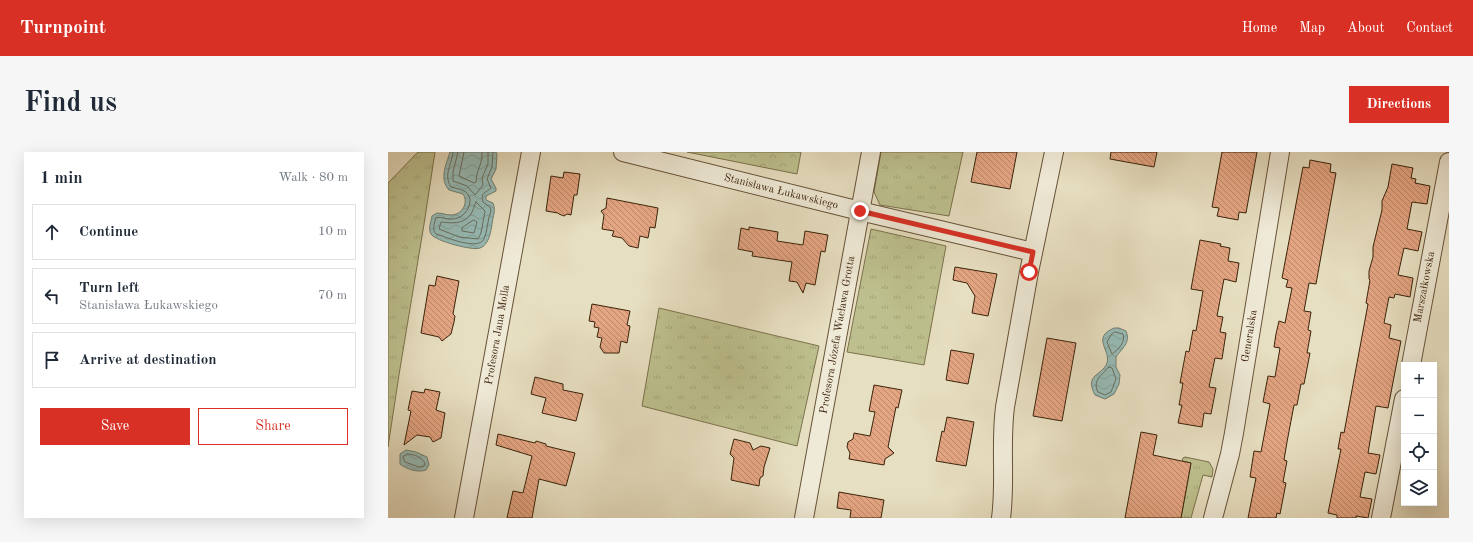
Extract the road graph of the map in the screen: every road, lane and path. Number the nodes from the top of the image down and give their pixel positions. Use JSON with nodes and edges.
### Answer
{"nodes":[{"id":1,"x":531,"y":152,"type":"edge"},
{"id":2,"x":623,"y":152,"type":"edge"},
{"id":3,"x":871,"y":152,"type":"edge"},
{"id":4,"x":1054,"y":152,"type":"edge"},
{"id":5,"x":1280,"y":152,"type":"edge"},
{"id":6,"x":1449,"y":162,"type":"edge"},
{"id":7,"x":860,"y":211,"type":"junction"},
{"id":8,"x":1033,"y":252,"type":"junction"},
{"id":9,"x":1412,"y":362,"type":"edge"},
{"id":10,"x":1401,"y":415,"type":"edge"},
{"id":11,"x":464,"y":518,"type":"edge"},
{"id":12,"x":804,"y":518,"type":"edge"},
{"id":13,"x":1000,"y":518,"type":"edge"},
{"id":14,"x":1213,"y":518,"type":"edge"},
{"id":15,"x":1381,"y":518,"type":"edge"}],
"edges":[{"from":1,"to":11,"type":"street","name":"Profesora Jana Molla"},
{"from":2,"to":7,"type":"street","name":"Stanisława Łukawskiego"},
{"from":3,"to":7,"type":"street","name":"Profesora Józefa Wacława Grotta"},
{"from":4,"to":8,"type":"street"},
{"from":5,"to":14,"type":"street","name":"Generalska"},
{"from":6,"to":9,"type":"street","name":"Marszałkowska"},
{"from":7,"to":8,"type":"street","name":"Stanisława Łukawskiego"},
{"from":7,"to":12,"type":"street","name":"Profesora Józefa Wacława Grotta"},
{"from":8,"to":13,"type":"street"},
{"from":10,"to":15,"type":"street"}]}
